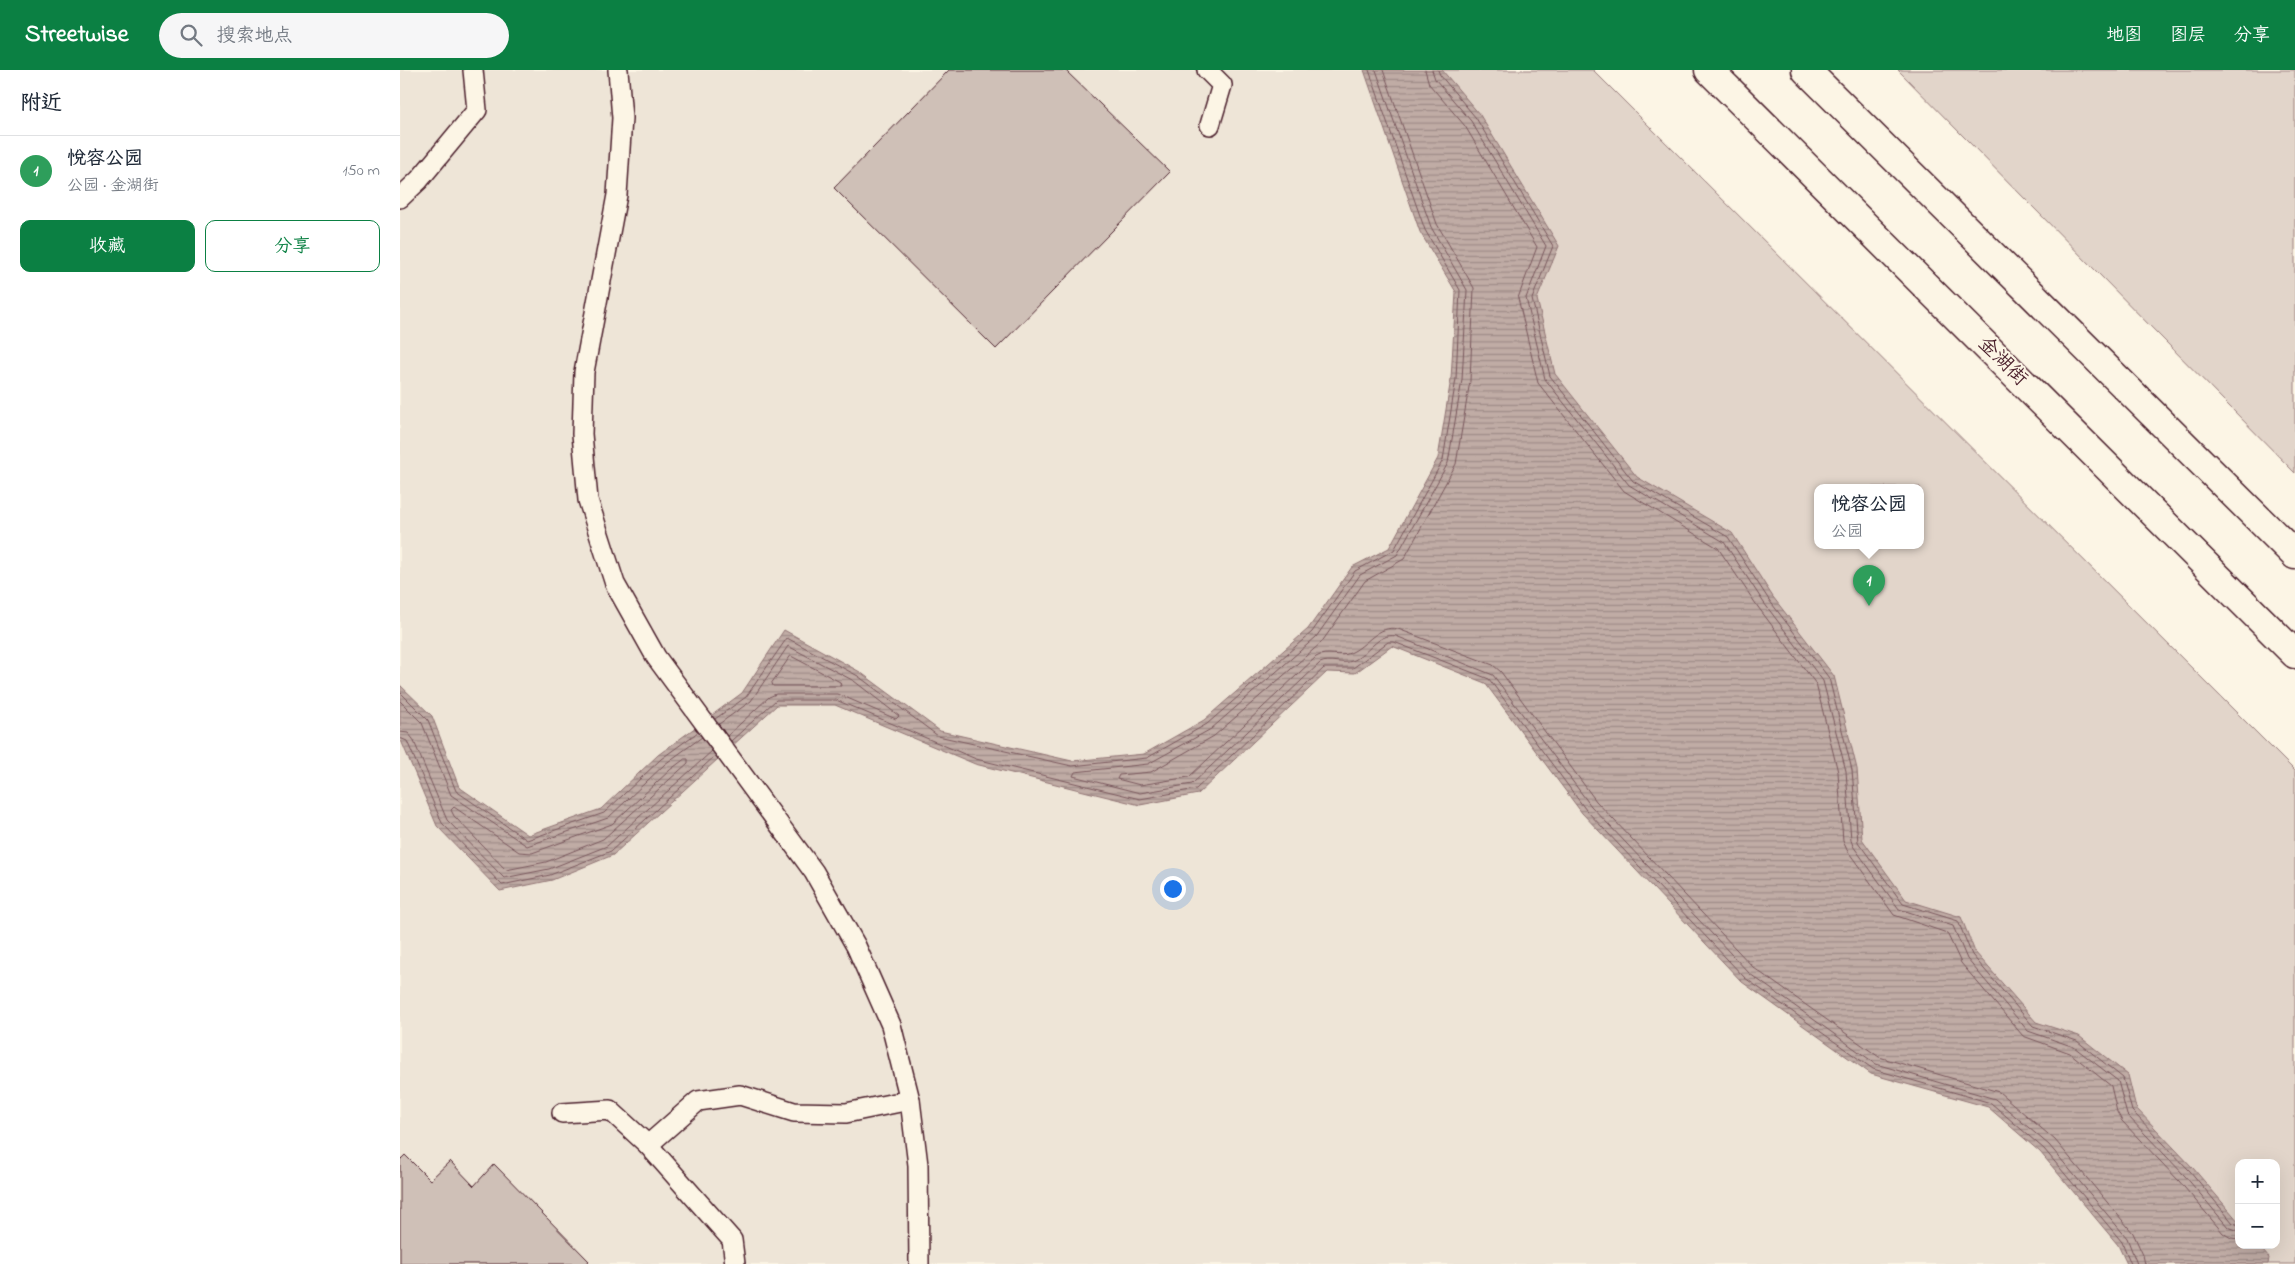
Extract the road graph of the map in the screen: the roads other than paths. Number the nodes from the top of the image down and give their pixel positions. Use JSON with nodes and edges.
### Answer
{"nodes":[{"id":1,"x":473,"y":70,"type":"edge"},
{"id":2,"x":618,"y":70,"type":"edge"},
{"id":3,"x":1207,"y":70,"type":"edge"},
{"id":4,"x":1709,"y":70,"type":"edge"},
{"id":5,"x":1806,"y":70,"type":"edge"},
{"id":6,"x":1210,"y":125,"type":"dead end"},
{"id":7,"x":400,"y":198,"type":"edge"},
{"id":8,"x":2295,"y":555,"type":"edge"},
{"id":9,"x":2295,"y":654,"type":"edge"},
{"id":10,"x":910,"y":1100,"type":"junction"},
{"id":11,"x":562,"y":1114,"type":"dead end"},
{"id":12,"x":648,"y":1145,"type":"junction"},
{"id":13,"x":735,"y":1264,"type":"edge"},
{"id":14,"x":919,"y":1264,"type":"edge"}],
"edges":[{"from":1,"to":7,"type":"lane"},
{"from":2,"to":10,"type":"lane"},
{"from":3,"to":6,"type":"lane"},
{"from":4,"to":9,"type":"main road","name":"金湖街"},
{"from":5,"to":8,"type":"main road"},
{"from":10,"to":12,"type":"lane"},
{"from":10,"to":14,"type":"lane"},
{"from":11,"to":12,"type":"lane"},
{"from":12,"to":13,"type":"lane"}]}
